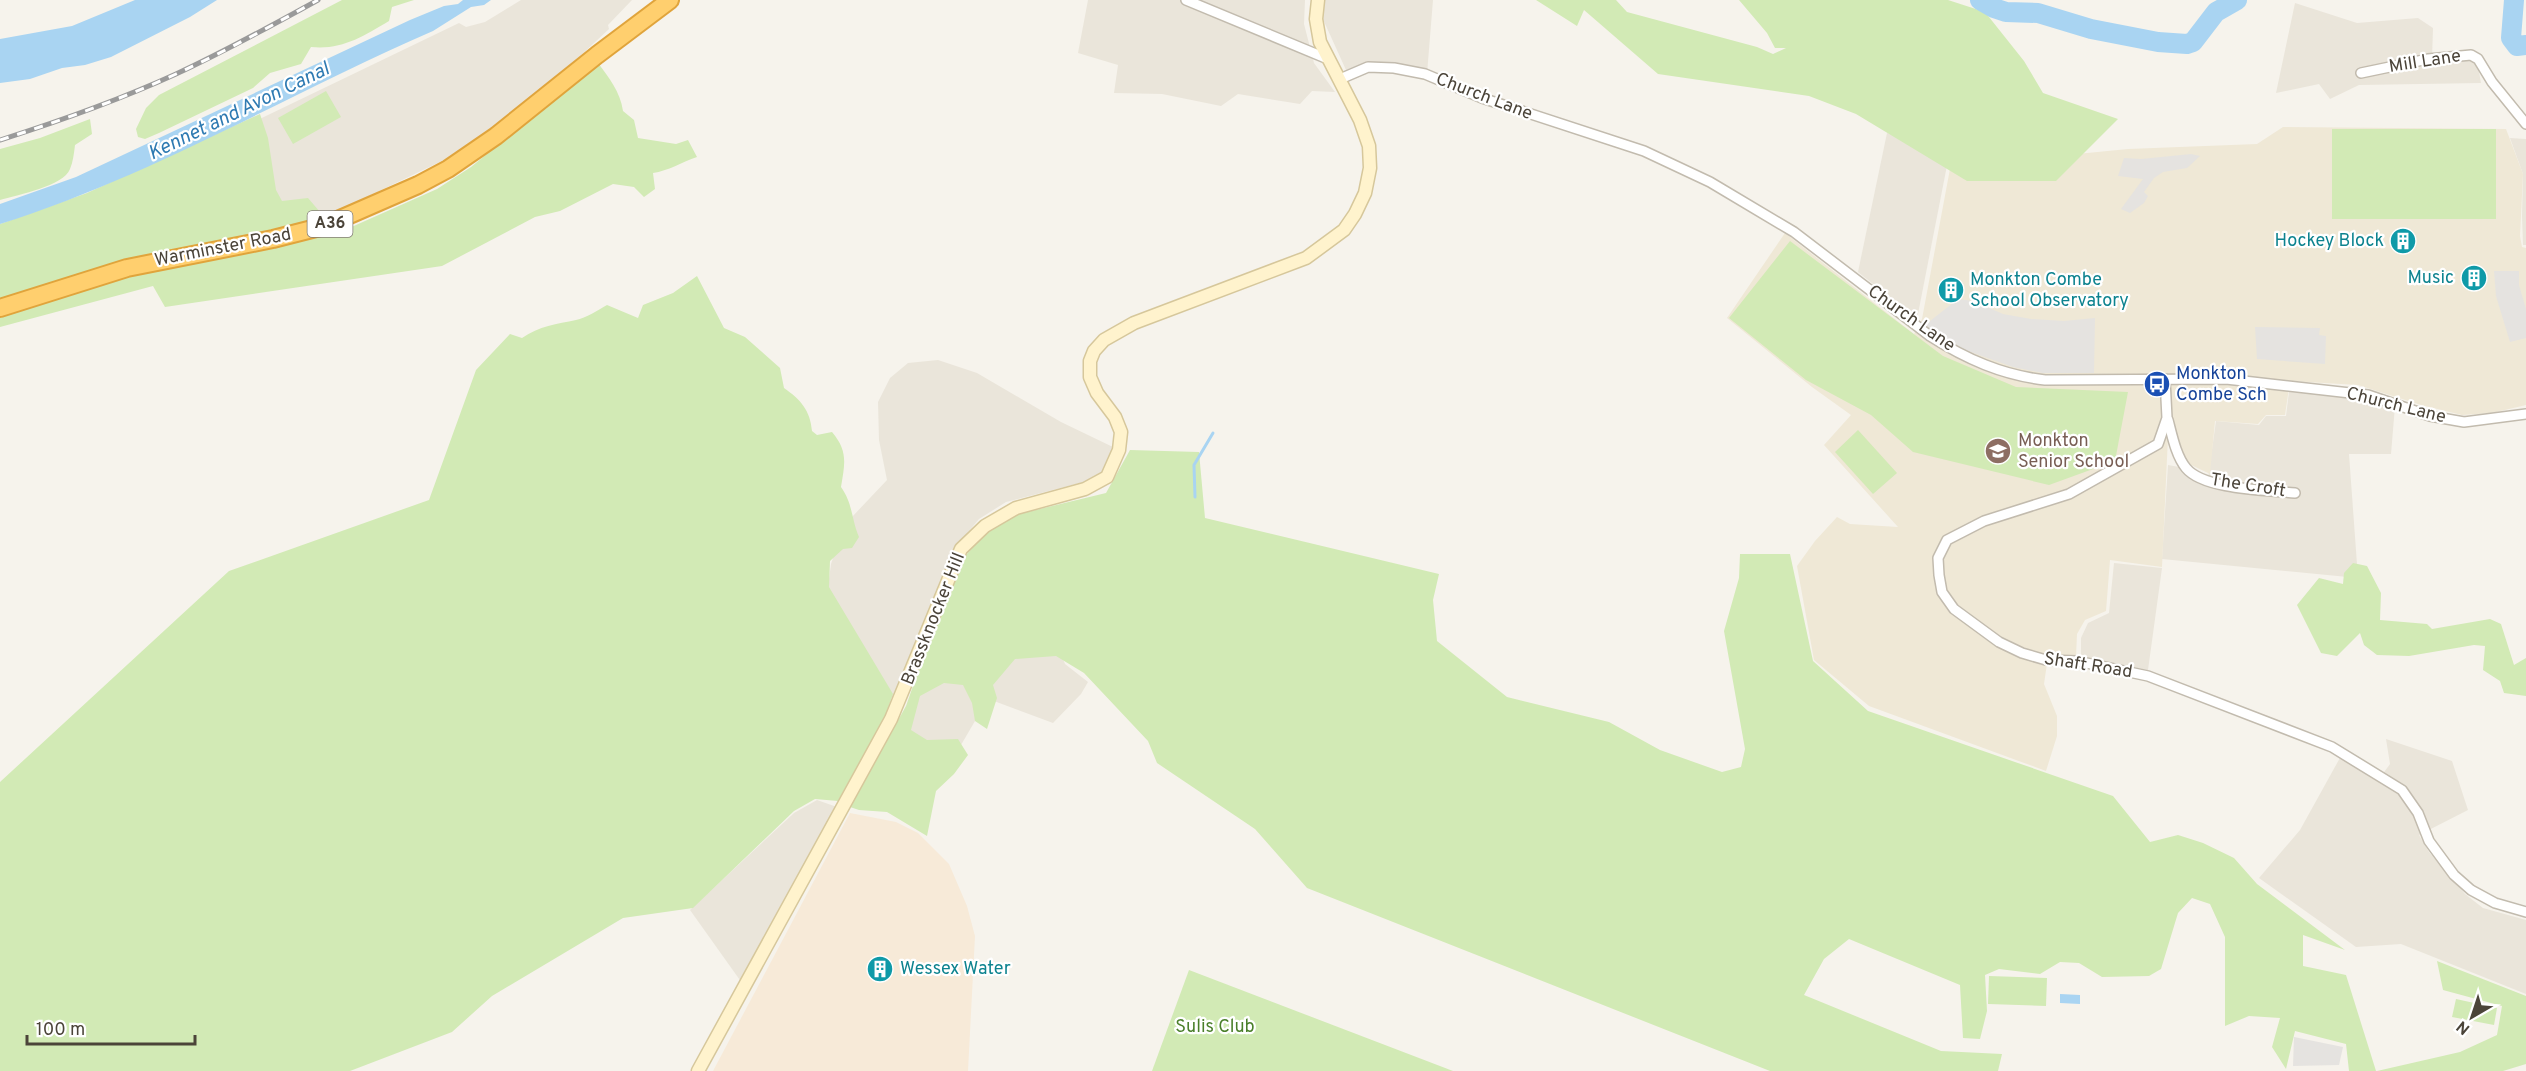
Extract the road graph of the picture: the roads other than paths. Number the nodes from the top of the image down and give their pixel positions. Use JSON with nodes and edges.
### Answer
{"nodes":[{"id":1,"x":670,"y":0,"type":"edge"},
{"id":2,"x":1186,"y":0,"type":"edge"},
{"id":3,"x":1318,"y":0,"type":"edge"},
{"id":4,"x":1328,"y":59,"type":"junction"},
{"id":5,"x":2361,"y":73,"type":"dead end"},
{"id":6,"x":1340,"y":79,"type":"junction"},
{"id":7,"x":2526,"y":124,"type":"edge"},
{"id":8,"x":0,"y":309,"type":"edge"},
{"id":9,"x":2165,"y":380,"type":"junction"},
{"id":10,"x":2526,"y":414,"type":"edge"},
{"id":11,"x":2167,"y":418,"type":"junction"},
{"id":12,"x":2295,"y":494,"type":"dead end"},
{"id":13,"x":2526,"y":912,"type":"edge"},
{"id":14,"x":698,"y":1071,"type":"edge"}],
"edges":[{"from":1,"to":8,"type":"highway","name":"Warminster Road","number":"A36"},
{"from":2,"to":4,"type":"street"},
{"from":3,"to":4,"type":"street","name":"Brassknocker Hill"},
{"from":4,"to":6,"type":"street","name":"Brassknocker Hill"},
{"from":5,"to":7,"type":"street","name":"Mill Lane"},
{"from":6,"to":9,"type":"street","name":"Church Lane"},
{"from":6,"to":14,"type":"street","name":"Brassknocker Hill"},
{"from":9,"to":10,"type":"street","name":"Church Lane"},
{"from":9,"to":11,"type":"street","name":"Shaft Road"},
{"from":11,"to":12,"type":"street","name":"The Croft"},
{"from":11,"to":13,"type":"street","name":"Shaft Road"}]}
